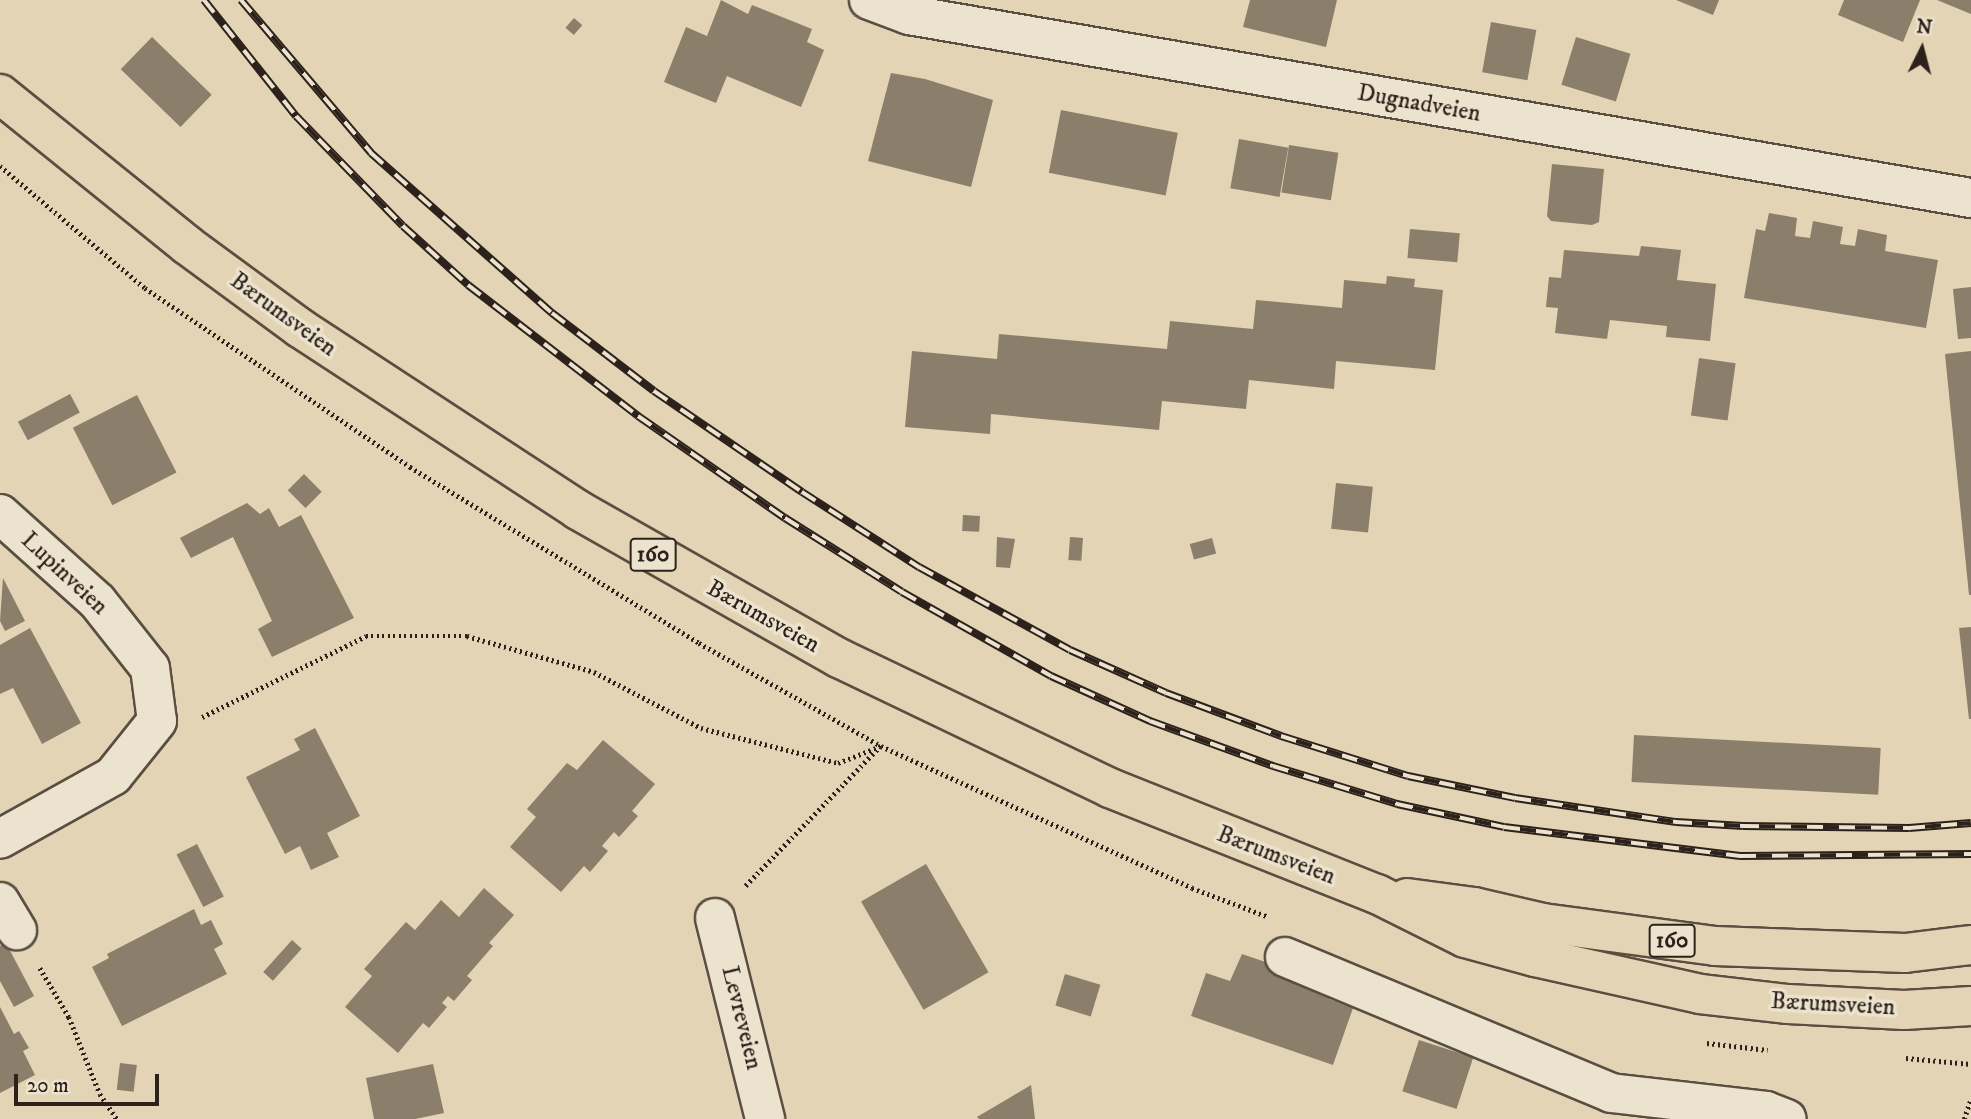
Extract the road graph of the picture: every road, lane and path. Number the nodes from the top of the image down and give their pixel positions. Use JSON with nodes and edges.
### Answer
{"nodes":[{"id":1,"x":869,"y":0,"type":"edge"},
{"id":2,"x":0,"y":94,"type":"edge"},
{"id":3,"x":1971,"y":198,"type":"edge"},
{"id":4,"x":0,"y":514,"type":"edge"},
{"id":5,"x":157,"y":721,"type":"junction"},
{"id":6,"x":0,"y":839,"type":"edge"},
{"id":7,"x":1377,"y":894,"type":"junction"},
{"id":8,"x":9,"y":916,"type":"edge"},
{"id":9,"x":715,"y":918,"type":"joint"},
{"id":10,"x":1971,"y":945,"type":"edge"},
{"id":11,"x":1285,"y":957,"type":"dead end"},
{"id":12,"x":1971,"y":1006,"type":"edge"},
{"id":13,"x":1971,"y":1099,"type":"edge"},
{"id":14,"x":1603,"y":1106,"type":"edge"},
{"id":15,"x":117,"y":1119,"type":"edge"},
{"id":16,"x":765,"y":1119,"type":"edge"},
{"id":17,"x":1787,"y":1119,"type":"edge"},
{"id":18,"x":1964,"y":1119,"type":"edge"}],
"edges":[{"from":1,"to":3,"type":"street","name":"Dugnadveien"},
{"from":2,"to":7,"type":"main road","name":"Bærumsveien","number":"160"},
{"from":4,"to":5,"type":"street","name":"Lupinveien"},
{"from":5,"to":6,"type":"street"},
{"from":5,"to":9,"type":"path"},
{"from":7,"to":10,"type":"main road","name":"Bærumsveien","number":"160"},
{"from":7,"to":12,"type":"main road","name":"Bærumsveien","number":"160"},
{"from":8,"to":15,"type":"path"},
{"from":9,"to":16,"type":"street","name":"Levreveien"},
{"from":11,"to":14,"type":"street"},
{"from":13,"to":18,"type":"path"},
{"from":14,"to":17,"type":"street"}]}
